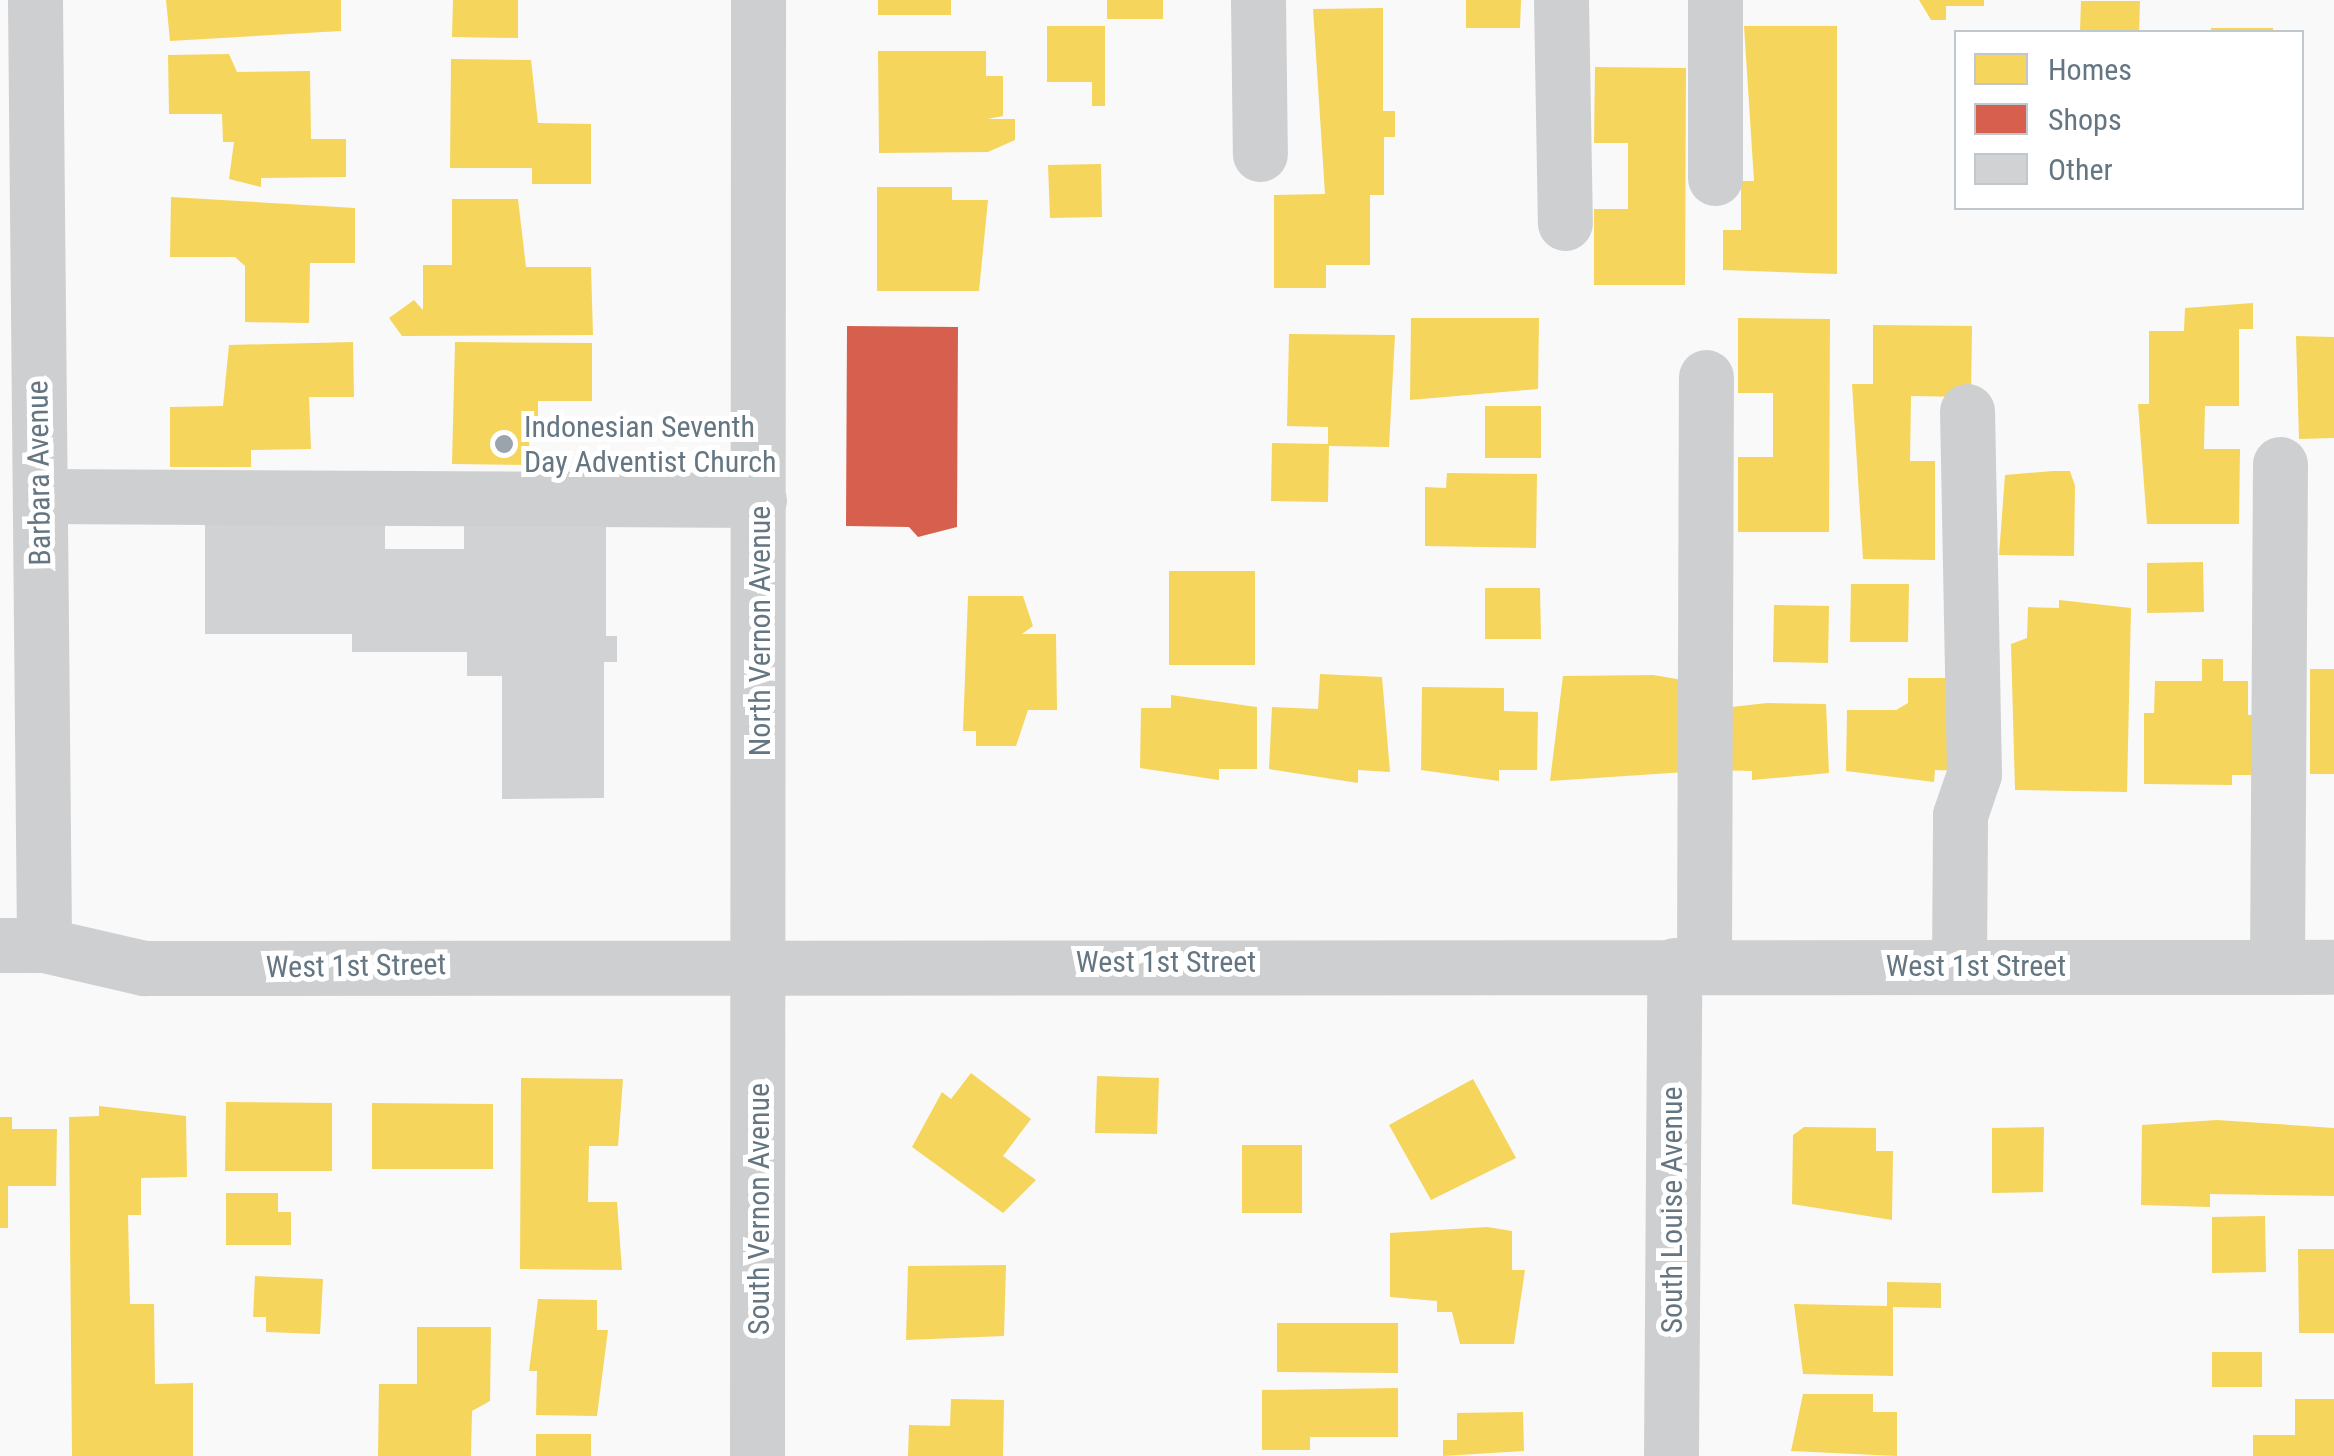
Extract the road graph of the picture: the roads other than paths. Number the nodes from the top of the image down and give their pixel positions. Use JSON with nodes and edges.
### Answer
{"nodes":[{"id":1,"x":35,"y":0,"type":"edge"},
{"id":2,"x":758,"y":0,"type":"edge"},
{"id":3,"x":1258,"y":0,"type":"edge"},
{"id":4,"x":1561,"y":0,"type":"edge"},
{"id":5,"x":1715,"y":0,"type":"edge"},
{"id":6,"x":1260,"y":154,"type":"dead end"},
{"id":7,"x":1715,"y":178,"type":"dead end"},
{"id":8,"x":1565,"y":223,"type":"dead end"},
{"id":9,"x":1706,"y":377,"type":"dead end"},
{"id":10,"x":1968,"y":411,"type":"dead end"},
{"id":11,"x":2280,"y":464,"type":"dead end"},
{"id":12,"x":40,"y":496,"type":"junction"},
{"id":13,"x":759,"y":500,"type":"junction"},
{"id":14,"x":22,"y":945,"type":"edge"},
{"id":15,"x":760,"y":961,"type":"junction"},
{"id":16,"x":1689,"y":965,"type":"junction"},
{"id":17,"x":1959,"y":966,"type":"junction"},
{"id":18,"x":2277,"y":966,"type":"junction"},
{"id":19,"x":2334,"y":967,"type":"edge"},
{"id":20,"x":757,"y":1456,"type":"edge"},
{"id":21,"x":1671,"y":1456,"type":"edge"}],
"edges":[{"from":1,"to":12,"type":"street","name":"Barbara Avenue"},
{"from":2,"to":13,"type":"street","name":"North Vernon Avenue"},
{"from":3,"to":6,"type":"street"},
{"from":4,"to":8,"type":"street"},
{"from":5,"to":7,"type":"street"},
{"from":9,"to":16,"type":"street","name":"South Louise Avenue"},
{"from":10,"to":17,"type":"street"},
{"from":11,"to":18,"type":"street"},
{"from":12,"to":13,"type":"street"},
{"from":12,"to":14,"type":"street","name":"Barbara Avenue"},
{"from":13,"to":15,"type":"street","name":"North Vernon Avenue"},
{"from":14,"to":15,"type":"street","name":"West 1st Street"},
{"from":15,"to":16,"type":"street","name":"West 1st Street"},
{"from":15,"to":20,"type":"street","name":"South Vernon Avenue"},
{"from":16,"to":17,"type":"street","name":"West 1st Street"},
{"from":16,"to":21,"type":"street","name":"South Louise Avenue"},
{"from":17,"to":18,"type":"street","name":"West 1st Street"},
{"from":18,"to":19,"type":"street","name":"West 1st Street"}]}
